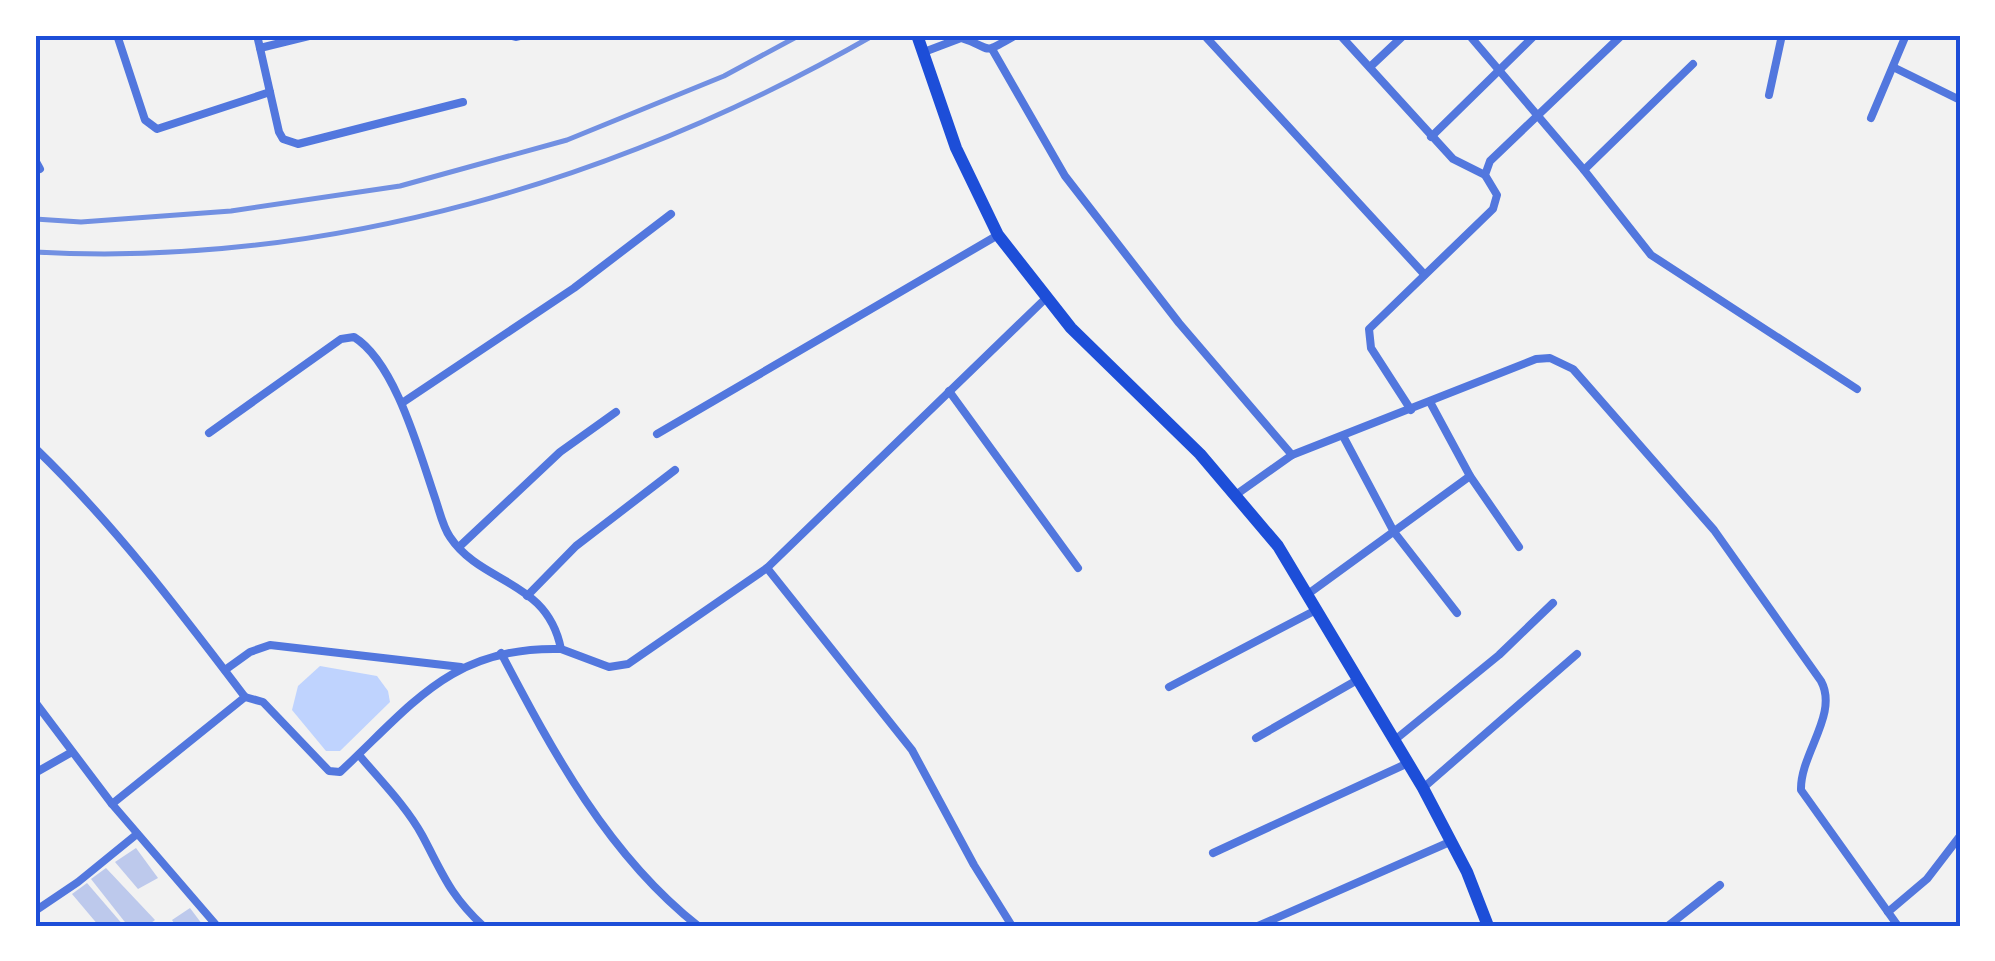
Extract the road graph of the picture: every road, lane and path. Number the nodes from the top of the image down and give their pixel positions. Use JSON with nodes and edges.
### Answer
{"nodes":[{"id":1,"x":116,"y":35,"type":"edge"},
{"id":2,"x":257,"y":35,"type":"edge"},
{"id":3,"x":312,"y":35,"type":"edge"},
{"id":4,"x":500,"y":35,"type":"edge"},
{"id":5,"x":532,"y":35,"type":"edge"},
{"id":6,"x":917,"y":35,"type":"edge"},
{"id":7,"x":1016,"y":35,"type":"edge"},
{"id":8,"x":1204,"y":35,"type":"edge"},
{"id":9,"x":1340,"y":35,"type":"edge"},
{"id":10,"x":1404,"y":35,"type":"edge"},
{"id":11,"x":1469,"y":35,"type":"edge"},
{"id":12,"x":1535,"y":35,"type":"edge"},
{"id":13,"x":1622,"y":35,"type":"edge"},
{"id":14,"x":1782,"y":35,"type":"edge"},
{"id":15,"x":1906,"y":35,"type":"edge"},
{"id":16,"x":260,"y":48,"type":"junction"},
{"id":17,"x":992,"y":48,"type":"junction"},
{"id":18,"x":924,"y":52,"type":"junction"},
{"id":19,"x":1694,"y":64,"type":"dead end"},
{"id":20,"x":1892,"y":67,"type":"junction"},
{"id":21,"x":1370,"y":68,"type":"junction"},
{"id":22,"x":1498,"y":71,"type":"junction"},
{"id":23,"x":270,"y":92,"type":"junction"},
{"id":24,"x":1770,"y":95,"type":"dead end"},
{"id":25,"x":1960,"y":100,"type":"edge"},
{"id":26,"x":463,"y":102,"type":"dead end"},
{"id":27,"x":1536,"y":116,"type":"junction"},
{"id":28,"x":1872,"y":118,"type":"dead end"},
{"id":29,"x":1431,"y":136,"type":"junction"},
{"id":30,"x":1584,"y":170,"type":"junction"},
{"id":31,"x":1485,"y":175,"type":"junction"},
{"id":32,"x":671,"y":214,"type":"dead end"},
{"id":33,"x":998,"y":235,"type":"junction"},
{"id":34,"x":1424,"y":274,"type":"junction"},
{"id":35,"x":1046,"y":299,"type":"junction"},
{"id":36,"x":1857,"y":389,"type":"dead end"},
{"id":37,"x":949,"y":391,"type":"junction"},
{"id":38,"x":1430,"y":402,"type":"junction"},
{"id":39,"x":402,"y":404,"type":"junction"},
{"id":40,"x":1412,"y":410,"type":"junction"},
{"id":41,"x":616,"y":412,"type":"dead end"},
{"id":42,"x":210,"y":433,"type":"dead end"},
{"id":43,"x":657,"y":434,"type":"dead end"},
{"id":44,"x":1343,"y":436,"type":"junction"},
{"id":45,"x":35,"y":448,"type":"edge"},
{"id":46,"x":1292,"y":456,"type":"junction"},
{"id":47,"x":675,"y":470,"type":"dead end"},
{"id":48,"x":1470,"y":476,"type":"junction"},
{"id":49,"x":1237,"y":494,"type":"junction"},
{"id":50,"x":1394,"y":532,"type":"junction"},
{"id":51,"x":458,"y":547,"type":"junction"},
{"id":52,"x":1520,"y":547,"type":"dead end"},
{"id":53,"x":768,"y":568,"type":"junction"},
{"id":54,"x":1078,"y":568,"type":"dead end"},
{"id":55,"x":1308,"y":594,"type":"junction"},
{"id":56,"x":527,"y":596,"type":"junction"},
{"id":57,"x":1553,"y":603,"type":"dead end"},
{"id":58,"x":1317,"y":609,"type":"junction"},
{"id":59,"x":1457,"y":612,"type":"dead end"},
{"id":60,"x":561,"y":649,"type":"junction"},
{"id":61,"x":501,"y":652,"type":"junction"},
{"id":62,"x":1577,"y":654,"type":"dead end"},
{"id":63,"x":461,"y":667,"type":"junction"},
{"id":64,"x":225,"y":670,"type":"junction"},
{"id":65,"x":1359,"y":680,"type":"junction"},
{"id":66,"x":1169,"y":686,"type":"dead end"},
{"id":67,"x":245,"y":696,"type":"junction"},
{"id":68,"x":35,"y":702,"type":"edge"},
{"id":69,"x":1256,"y":738,"type":"dead end"},
{"id":70,"x":1396,"y":739,"type":"junction"},
{"id":71,"x":72,"y":752,"type":"junction"},
{"id":72,"x":359,"y":754,"type":"junction"},
{"id":73,"x":1408,"y":763,"type":"junction"},
{"id":74,"x":35,"y":773,"type":"edge"},
{"id":75,"x":1424,"y":788,"type":"junction"},
{"id":76,"x":112,"y":804,"type":"junction"},
{"id":77,"x":137,"y":834,"type":"junction"},
{"id":78,"x":1960,"y":836,"type":"edge"},
{"id":79,"x":1452,"y":841,"type":"junction"},
{"id":80,"x":1212,"y":853,"type":"dead end"},
{"id":81,"x":1720,"y":885,"type":"dead end"},
{"id":82,"x":35,"y":911,"type":"edge"},
{"id":83,"x":1888,"y":912,"type":"junction"},
{"id":84,"x":217,"y":926,"type":"edge"},
{"id":85,"x":483,"y":926,"type":"edge"},
{"id":86,"x":698,"y":926,"type":"edge"},
{"id":87,"x":1012,"y":926,"type":"edge"},
{"id":88,"x":1258,"y":926,"type":"edge"},
{"id":89,"x":1488,"y":926,"type":"edge"},
{"id":90,"x":1668,"y":926,"type":"edge"},
{"id":91,"x":1898,"y":926,"type":"edge"}],
"edges":[{"from":1,"to":23,"type":"street"},
{"from":2,"to":16,"type":"street"},
{"from":3,"to":16,"type":"street"},
{"from":4,"to":5,"type":"lane"},
{"from":6,"to":18,"type":"highway"},
{"from":7,"to":17,"type":"street"},
{"from":8,"to":34,"type":"street"},
{"from":9,"to":21,"type":"street"},
{"from":10,"to":21,"type":"street"},
{"from":11,"to":22,"type":"street"},
{"from":12,"to":22,"type":"street"},
{"from":13,"to":27,"type":"street"},
{"from":14,"to":24,"type":"street"},
{"from":15,"to":20,"type":"street"},
{"from":16,"to":23,"type":"street"},
{"from":17,"to":18,"type":"street"},
{"from":17,"to":46,"type":"street"},
{"from":18,"to":33,"type":"highway"},
{"from":19,"to":30,"type":"street"},
{"from":20,"to":25,"type":"street"},
{"from":20,"to":28,"type":"street"},
{"from":21,"to":29,"type":"street"},
{"from":22,"to":27,"type":"street"},
{"from":22,"to":29,"type":"street"},
{"from":23,"to":26,"type":"street"},
{"from":27,"to":30,"type":"street"},
{"from":27,"to":31,"type":"street"},
{"from":29,"to":31,"type":"street"},
{"from":30,"to":36,"type":"street"},
{"from":31,"to":34,"type":"street"},
{"from":32,"to":39,"type":"street"},
{"from":33,"to":35,"type":"highway"},
{"from":33,"to":43,"type":"street"},
{"from":34,"to":40,"type":"street"},
{"from":35,"to":37,"type":"street"},
{"from":35,"to":49,"type":"highway"},
{"from":37,"to":53,"type":"street"},
{"from":37,"to":54,"type":"street"},
{"from":38,"to":40,"type":"street"},
{"from":38,"to":48,"type":"street"},
{"from":38,"to":83,"type":"street"},
{"from":39,"to":42,"type":"street"},
{"from":39,"to":51,"type":"street"},
{"from":40,"to":44,"type":"street"},
{"from":41,"to":51,"type":"street"},
{"from":44,"to":46,"type":"street"},
{"from":44,"to":50,"type":"street"},
{"from":45,"to":64,"type":"street"},
{"from":46,"to":49,"type":"street"},
{"from":47,"to":56,"type":"street"},
{"from":48,"to":50,"type":"street"},
{"from":48,"to":52,"type":"street"},
{"from":49,"to":55,"type":"highway"},
{"from":50,"to":55,"type":"street"},
{"from":50,"to":59,"type":"street"},
{"from":51,"to":56,"type":"street"},
{"from":53,"to":60,"type":"street"},
{"from":53,"to":87,"type":"street"},
{"from":55,"to":58,"type":"highway"},
{"from":56,"to":60,"type":"street"},
{"from":57,"to":70,"type":"street"},
{"from":58,"to":65,"type":"highway"},
{"from":58,"to":66,"type":"street"},
{"from":60,"to":61,"type":"street"},
{"from":61,"to":63,"type":"street"},
{"from":61,"to":86,"type":"street"},
{"from":62,"to":75,"type":"street"},
{"from":63,"to":64,"type":"street"},
{"from":63,"to":72,"type":"street"},
{"from":64,"to":67,"type":"street"},
{"from":65,"to":69,"type":"street"},
{"from":65,"to":70,"type":"highway"},
{"from":67,"to":72,"type":"street"},
{"from":67,"to":76,"type":"street"},
{"from":68,"to":71,"type":"street"},
{"from":70,"to":73,"type":"highway"},
{"from":71,"to":74,"type":"street"},
{"from":71,"to":76,"type":"street"},
{"from":72,"to":85,"type":"street"},
{"from":73,"to":75,"type":"highway"},
{"from":73,"to":80,"type":"street"},
{"from":75,"to":79,"type":"highway"},
{"from":76,"to":77,"type":"street"},
{"from":77,"to":82,"type":"street"},
{"from":77,"to":84,"type":"street"},
{"from":78,"to":83,"type":"street"},
{"from":79,"to":88,"type":"street"},
{"from":79,"to":89,"type":"highway"},
{"from":81,"to":90,"type":"street"},
{"from":83,"to":91,"type":"street"}]}
